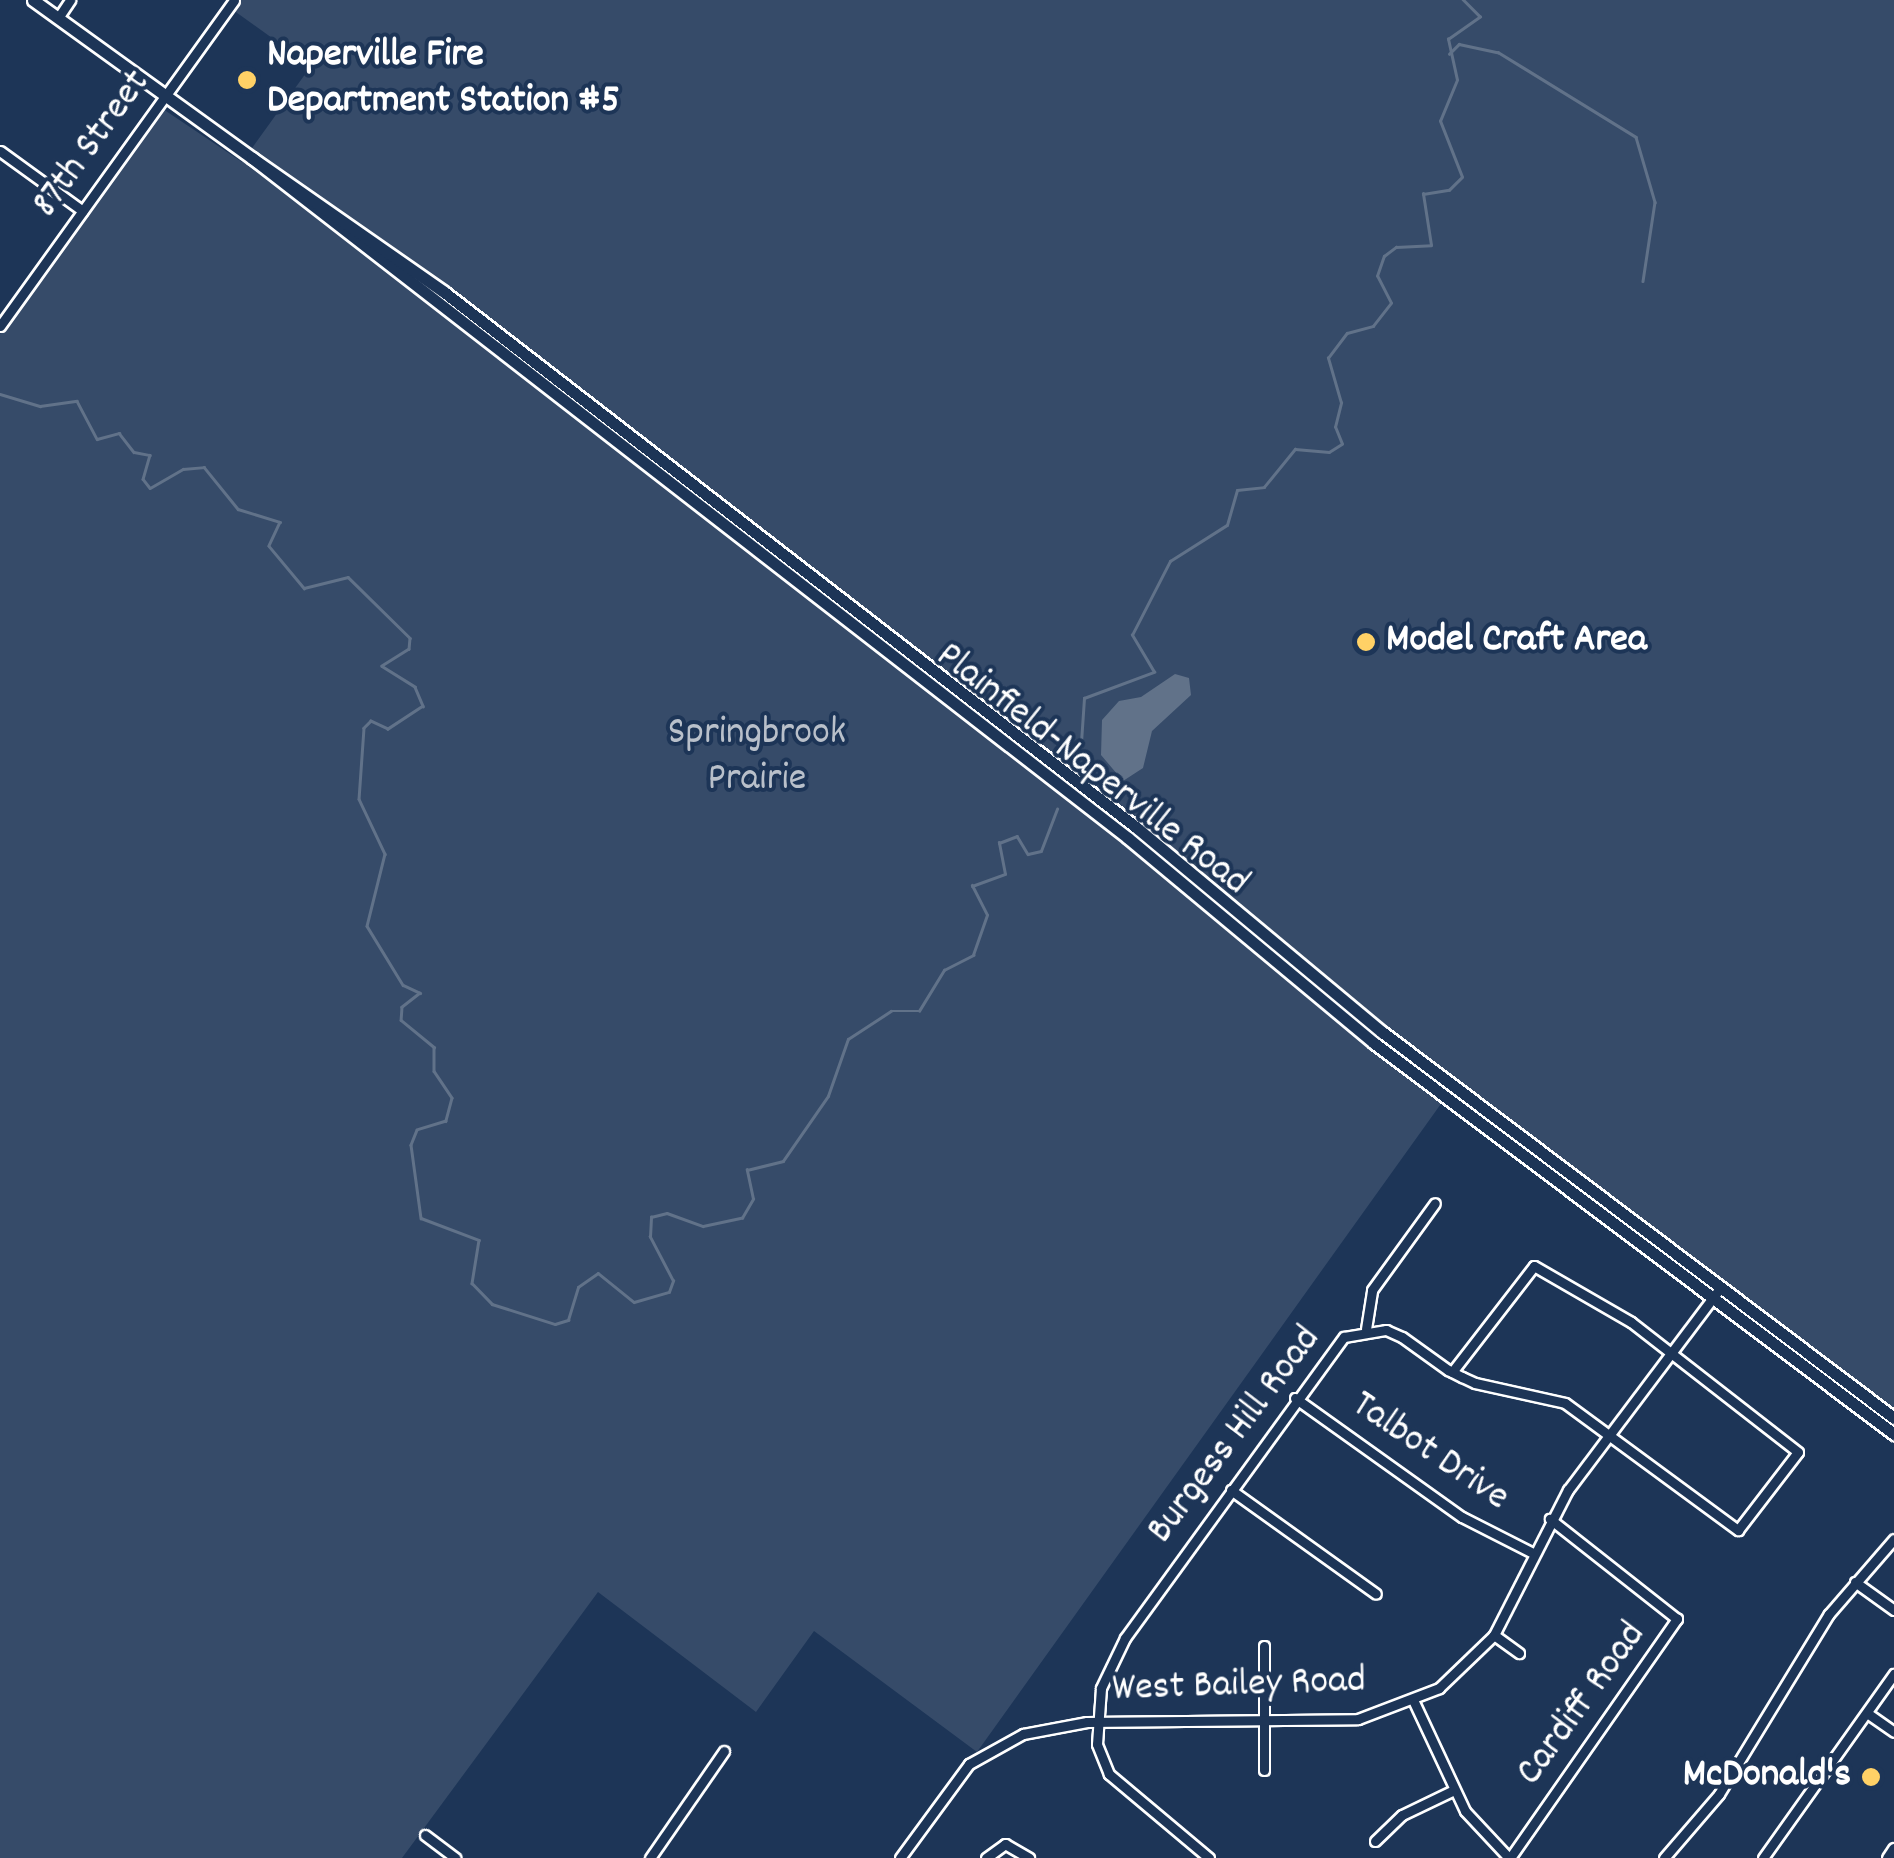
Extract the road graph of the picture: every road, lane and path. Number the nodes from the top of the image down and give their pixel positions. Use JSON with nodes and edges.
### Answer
{"nodes":[{"id":1,"x":33,"y":0,"type":"edge"},
{"id":2,"x":70,"y":0,"type":"edge"},
{"id":3,"x":234,"y":0,"type":"edge"},
{"id":4,"x":58,"y":18,"type":"junction"},
{"id":5,"x":165,"y":96,"type":"junction"},
{"id":6,"x":0,"y":151,"type":"edge"},
{"id":7,"x":83,"y":210,"type":"junction"},
{"id":8,"x":4,"y":314,"type":"edge"},
{"id":9,"x":0,"y":326,"type":"edge"},
{"id":10,"x":1436,"y":1203,"type":"dead end"},
{"id":11,"x":1717,"y":1293,"type":"junction"},
{"id":12,"x":1366,"y":1329,"type":"junction"},
{"id":13,"x":1671,"y":1352,"type":"junction"},
{"id":14,"x":1452,"y":1372,"type":"junction"},
{"id":15,"x":1295,"y":1398,"type":"junction"},
{"id":16,"x":1894,"y":1418,"type":"edge"},
{"id":17,"x":1609,"y":1434,"type":"junction"},
{"id":18,"x":1894,"y":1434,"type":"edge"},
{"id":19,"x":1232,"y":1490,"type":"junction"},
{"id":20,"x":1550,"y":1520,"type":"junction"},
{"id":21,"x":1894,"y":1539,"type":"edge"},
{"id":22,"x":1533,"y":1553,"type":"junction"},
{"id":23,"x":1855,"y":1582,"type":"junction"},
{"id":24,"x":1376,"y":1594,"type":"dead end"},
{"id":25,"x":1894,"y":1610,"type":"edge"},
{"id":26,"x":1494,"y":1636,"type":"junction"},
{"id":27,"x":1264,"y":1646,"type":"dead end"},
{"id":28,"x":1519,"y":1653,"type":"dead end"},
{"id":29,"x":1894,"y":1674,"type":"edge"},
{"id":30,"x":1414,"y":1702,"type":"junction"},
{"id":31,"x":1866,"y":1712,"type":"junction"},
{"id":32,"x":1264,"y":1721,"type":"junction"},
{"id":33,"x":1096,"y":1722,"type":"junction"},
{"id":34,"x":1894,"y":1732,"type":"edge"},
{"id":35,"x":724,"y":1751,"type":"dead end"},
{"id":36,"x":1264,"y":1770,"type":"dead end"},
{"id":37,"x":1454,"y":1790,"type":"junction"},
{"id":38,"x":425,"y":1835,"type":"dead end"},
{"id":39,"x":1374,"y":1842,"type":"dead end"},
{"id":40,"x":1894,"y":1849,"type":"edge"},
{"id":41,"x":454,"y":1858,"type":"edge"},
{"id":42,"x":650,"y":1858,"type":"edge"},
{"id":43,"x":900,"y":1858,"type":"edge"},
{"id":44,"x":986,"y":1858,"type":"edge"},
{"id":45,"x":1029,"y":1858,"type":"edge"},
{"id":46,"x":1209,"y":1858,"type":"edge"},
{"id":47,"x":1509,"y":1858,"type":"edge"},
{"id":48,"x":1664,"y":1858,"type":"edge"},
{"id":49,"x":1763,"y":1858,"type":"edge"},
{"id":50,"x":1888,"y":1858,"type":"edge"}],
"edges":[{"from":1,"to":4,"type":"main road","name":"Plainfield-Naperville Road"},
{"from":2,"to":4,"type":"street"},
{"from":3,"to":5,"type":"street","name":"87th Street"},
{"from":4,"to":5,"type":"main road","name":"Plainfield-Naperville Road"},
{"from":5,"to":7,"type":"street","name":"87th Street"},
{"from":5,"to":11,"type":"main road","name":"Plainfield-Naperville Road"},
{"from":6,"to":7,"type":"street"},
{"from":7,"to":8,"type":"street","name":"87th Street"},
{"from":8,"to":9,"type":"street","name":"87th Street"},
{"from":10,"to":12,"type":"street"},
{"from":11,"to":13,"type":"street","name":"West Bailey Road"},
{"from":11,"to":16,"type":"main road","name":"Plainfield-Naperville Road"},
{"from":11,"to":18,"type":"main road","name":"Plainfield-Naperville Road"},
{"from":12,"to":14,"type":"street","name":"Burgess Hill Road"},
{"from":12,"to":15,"type":"street","name":"Burgess Hill Road"},
{"from":13,"to":14,"type":"street"},
{"from":13,"to":17,"type":"street","name":"West Bailey Road"},
{"from":13,"to":17,"type":"street","name":"Burgess Hill Road"},
{"from":14,"to":17,"type":"street","name":"Burgess Hill Road"},
{"from":15,"to":19,"type":"street","name":"Burgess Hill Road"},
{"from":15,"to":22,"type":"street","name":"Talbot Drive"},
{"from":17,"to":20,"type":"street","name":"West Bailey Road"},
{"from":19,"to":24,"type":"street"},
{"from":19,"to":33,"type":"street","name":"Burgess Hill Road"},
{"from":20,"to":22,"type":"street","name":"West Bailey Road"},
{"from":20,"to":47,"type":"street","name":"Cardiff Road"},
{"from":21,"to":23,"type":"street"},
{"from":22,"to":26,"type":"street","name":"West Bailey Road"},
{"from":23,"to":25,"type":"street"},
{"from":23,"to":48,"type":"street"},
{"from":26,"to":28,"type":"street"},
{"from":26,"to":30,"type":"street","name":"West Bailey Road"},
{"from":27,"to":32,"type":"street"},
{"from":29,"to":31,"type":"street"},
{"from":30,"to":32,"type":"street","name":"West Bailey Road"},
{"from":30,"to":37,"type":"street"},
{"from":31,"to":34,"type":"street"},
{"from":31,"to":49,"type":"street"},
{"from":32,"to":33,"type":"street","name":"West Bailey Road"},
{"from":32,"to":36,"type":"street"},
{"from":33,"to":43,"type":"street","name":"West Bailey Road"},
{"from":33,"to":46,"type":"street"},
{"from":35,"to":42,"type":"street"},
{"from":37,"to":39,"type":"street"},
{"from":37,"to":47,"type":"street"},
{"from":38,"to":41,"type":"street"},
{"from":40,"to":50,"type":"main road"},
{"from":44,"to":45,"type":"street"}]}
